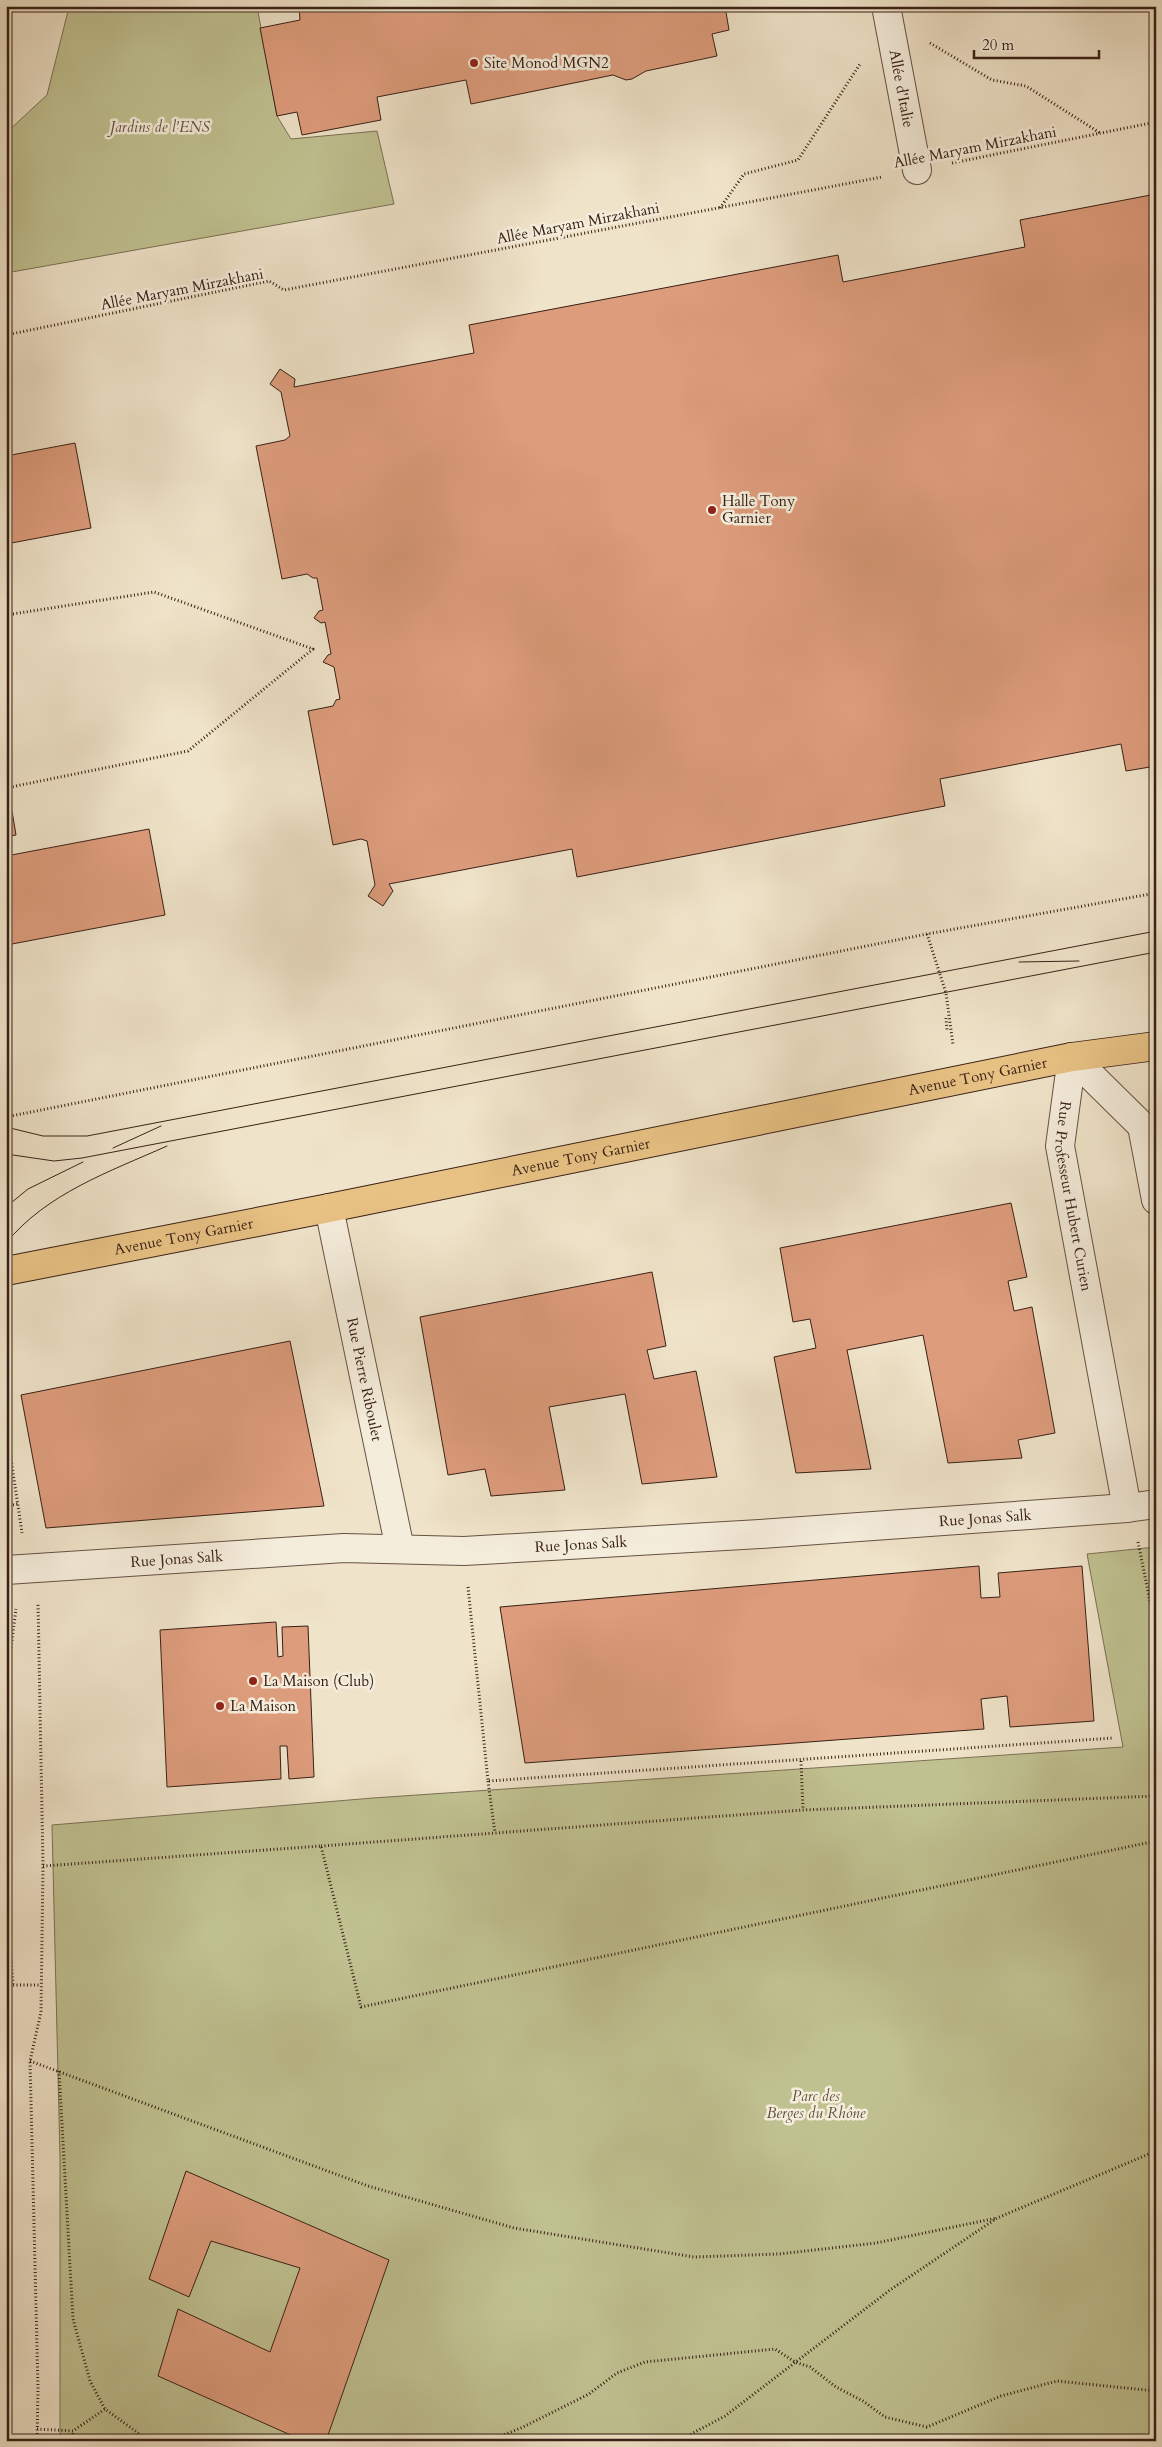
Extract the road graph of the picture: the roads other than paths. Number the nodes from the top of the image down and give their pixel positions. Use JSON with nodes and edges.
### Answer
{"nodes":[{"id":1,"x":888,"y":13,"type":"edge"},
{"id":2,"x":917,"y":170,"type":"road end"},
{"id":3,"x":1156,"y":1046,"type":"edge"},
{"id":4,"x":1072,"y":1057,"type":"junction"},
{"id":5,"x":1156,"y":1200,"type":"edge"},
{"id":6,"x":329,"y":1208,"type":"junction"},
{"id":7,"x":6,"y":1271,"type":"edge"},
{"id":8,"x":1156,"y":1504,"type":"edge"},
{"id":9,"x":1127,"y":1508,"type":"junction"},
{"id":10,"x":400,"y":1549,"type":"junction"},
{"id":11,"x":16,"y":1569,"type":"edge"}],
"edges":[{"from":1,"to":2,"type":"street","name":"Allée d'Italie"},
{"from":3,"to":4,"type":"main road","name":"Avenue Tony Garnier"},
{"from":4,"to":5,"type":"street"},
{"from":4,"to":6,"type":"main road","name":"Avenue Tony Garnier"},
{"from":4,"to":9,"type":"street","name":"Rue Professeur Hubert Curien"},
{"from":6,"to":7,"type":"main road","name":"Avenue Tony Garnier"},
{"from":6,"to":10,"type":"street","name":"Rue Pierre Riboulet"},
{"from":8,"to":9,"type":"street","name":"Rue Jonas Salk"},
{"from":9,"to":10,"type":"street","name":"Rue Jonas Salk"},
{"from":10,"to":11,"type":"street","name":"Rue Jonas Salk"}]}
